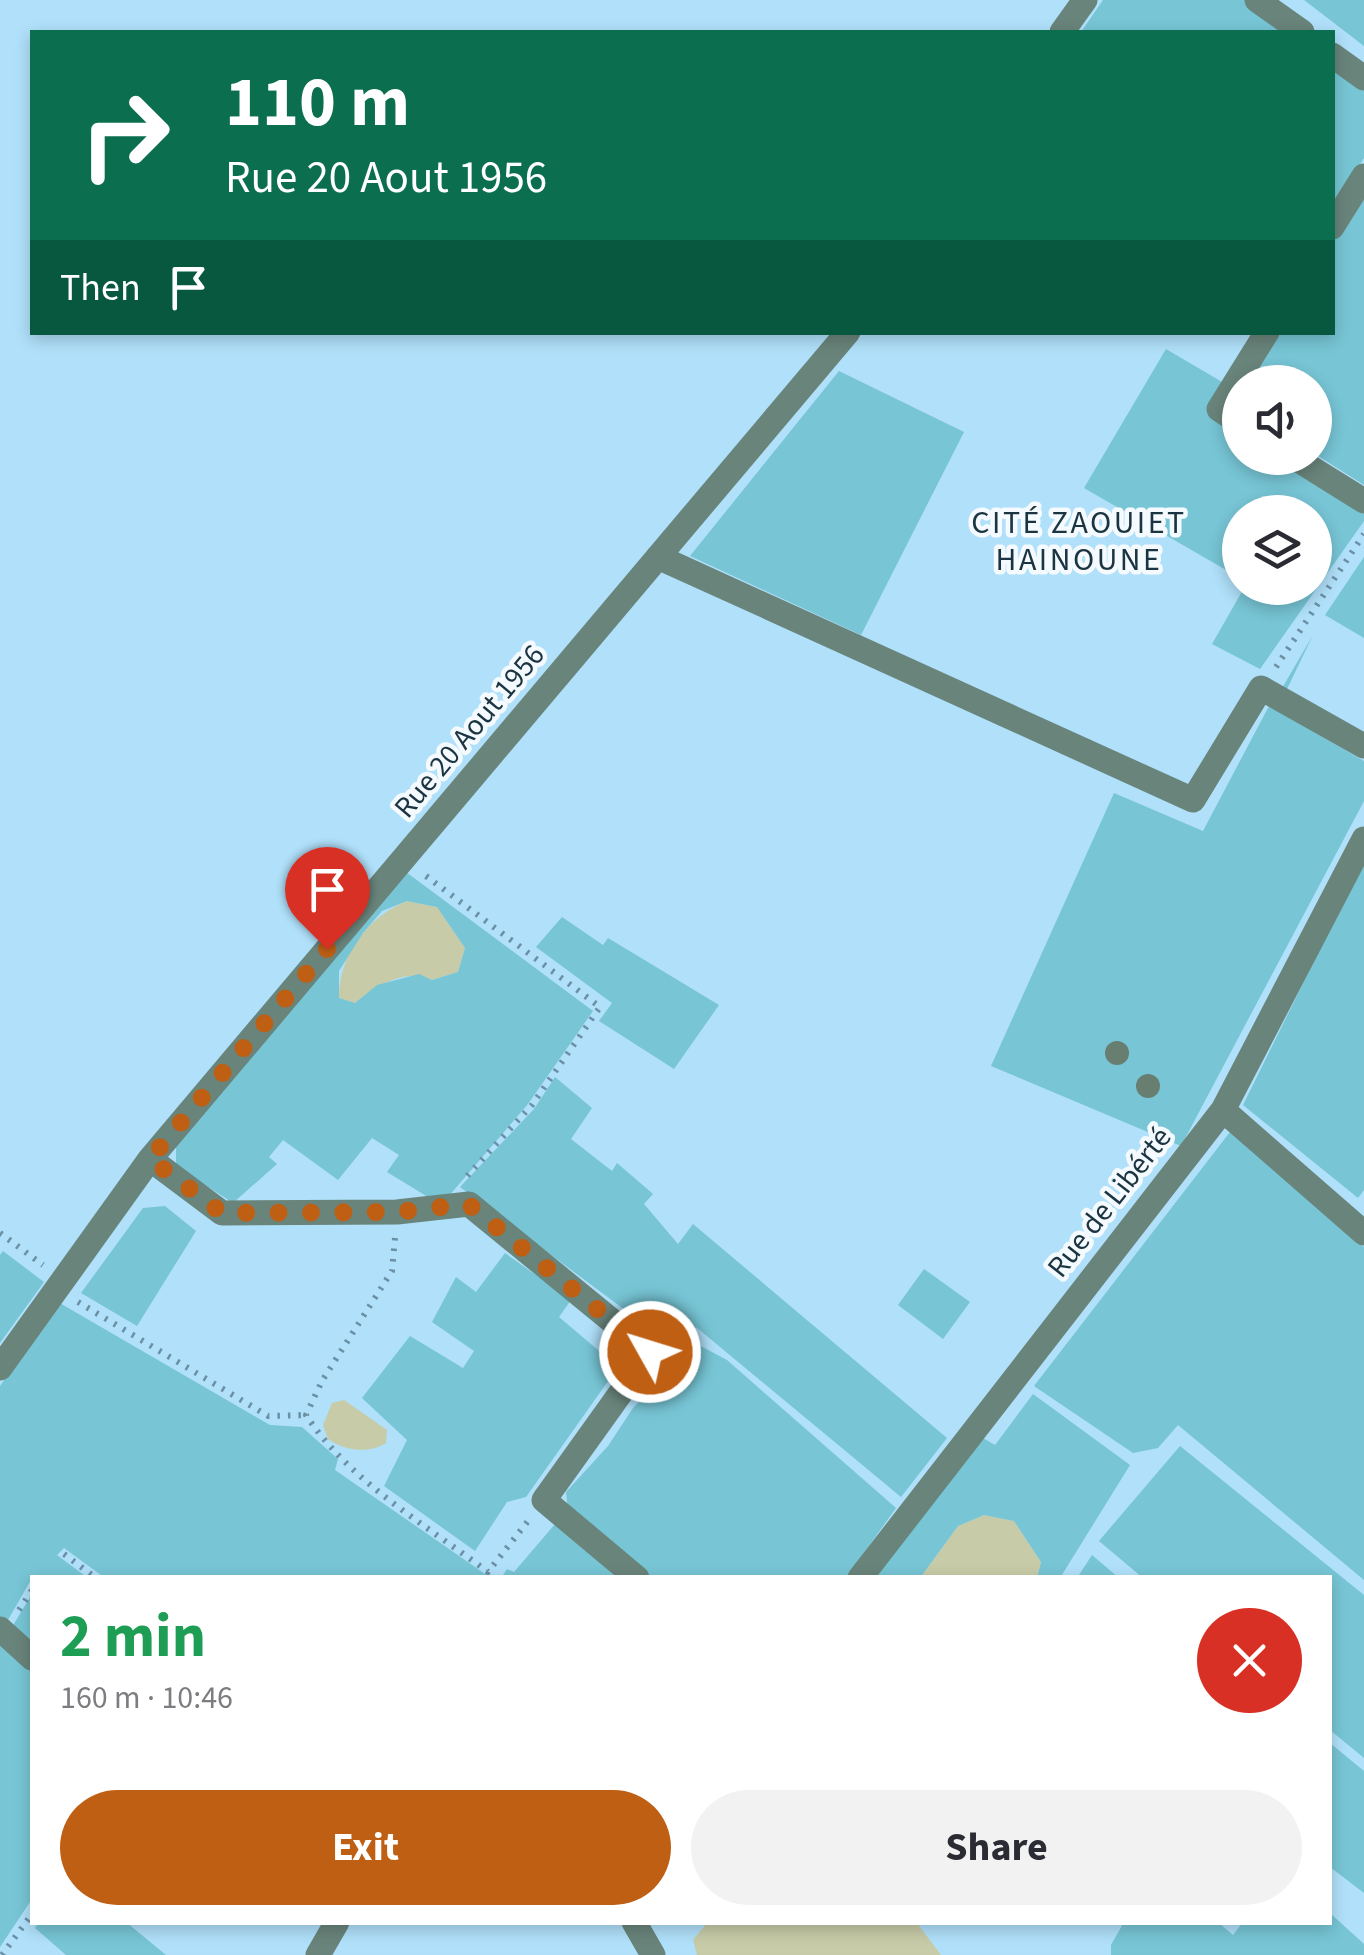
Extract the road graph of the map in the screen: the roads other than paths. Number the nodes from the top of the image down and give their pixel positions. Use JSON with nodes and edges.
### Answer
{"nodes":[{"id":1,"x":1085,"y":0,"type":"edge"},
{"id":2,"x":1257,"y":0,"type":"edge"},
{"id":3,"x":1063,"y":30,"type":"edge"},
{"id":4,"x":1299,"y":30,"type":"edge"},
{"id":5,"x":1335,"y":57,"type":"edge"},
{"id":6,"x":1364,"y":78,"type":"edge"},
{"id":7,"x":1364,"y":176,"type":"edge"},
{"id":8,"x":1335,"y":222,"type":"edge"},
{"id":9,"x":845,"y":335,"type":"edge"},
{"id":10,"x":1265,"y":335,"type":"edge"},
{"id":11,"x":1246,"y":365,"type":"edge"},
{"id":12,"x":1322,"y":475,"type":"edge"},
{"id":13,"x":1364,"y":502,"type":"edge"},
{"id":14,"x":658,"y":557,"type":"junction"},
{"id":15,"x":1364,"y":746,"type":"edge"},
{"id":16,"x":1364,"y":839,"type":"edge"},
{"id":17,"x":1222,"y":1110,"type":"junction"},
{"id":18,"x":150,"y":1159,"type":"junction"},
{"id":19,"x":1364,"y":1233,"type":"edge"},
{"id":20,"x":0,"y":1368,"type":"edge"},
{"id":21,"x":633,"y":1575,"type":"edge"},
{"id":22,"x":862,"y":1575,"type":"edge"},
{"id":23,"x":0,"y":1629,"type":"edge"},
{"id":24,"x":30,"y":1656,"type":"edge"},
{"id":25,"x":335,"y":1925,"type":"edge"},
{"id":26,"x":636,"y":1925,"type":"edge"},
{"id":27,"x":318,"y":1955,"type":"edge"},
{"id":28,"x":653,"y":1955,"type":"edge"}],
"edges":[{"from":1,"to":3,"type":"street"},
{"from":2,"to":4,"type":"street"},
{"from":5,"to":6,"type":"street"},
{"from":7,"to":8,"type":"street"},
{"from":9,"to":14,"type":"street","name":"Rue 20 Aout 1956"},
{"from":10,"to":11,"type":"street"},
{"from":12,"to":13,"type":"street"},
{"from":14,"to":15,"type":"street"},
{"from":14,"to":18,"type":"street","name":"Rue 20 Aout 1956"},
{"from":16,"to":17,"type":"street","name":"Rue de Libérté"},
{"from":17,"to":19,"type":"street"},
{"from":17,"to":22,"type":"street","name":"Rue de Libérté"},
{"from":18,"to":20,"type":"street","name":"Rue 20 Aout 1956"},
{"from":18,"to":21,"type":"street"},
{"from":23,"to":24,"type":"street"},
{"from":25,"to":27,"type":"street"},
{"from":26,"to":28,"type":"street"}]}
